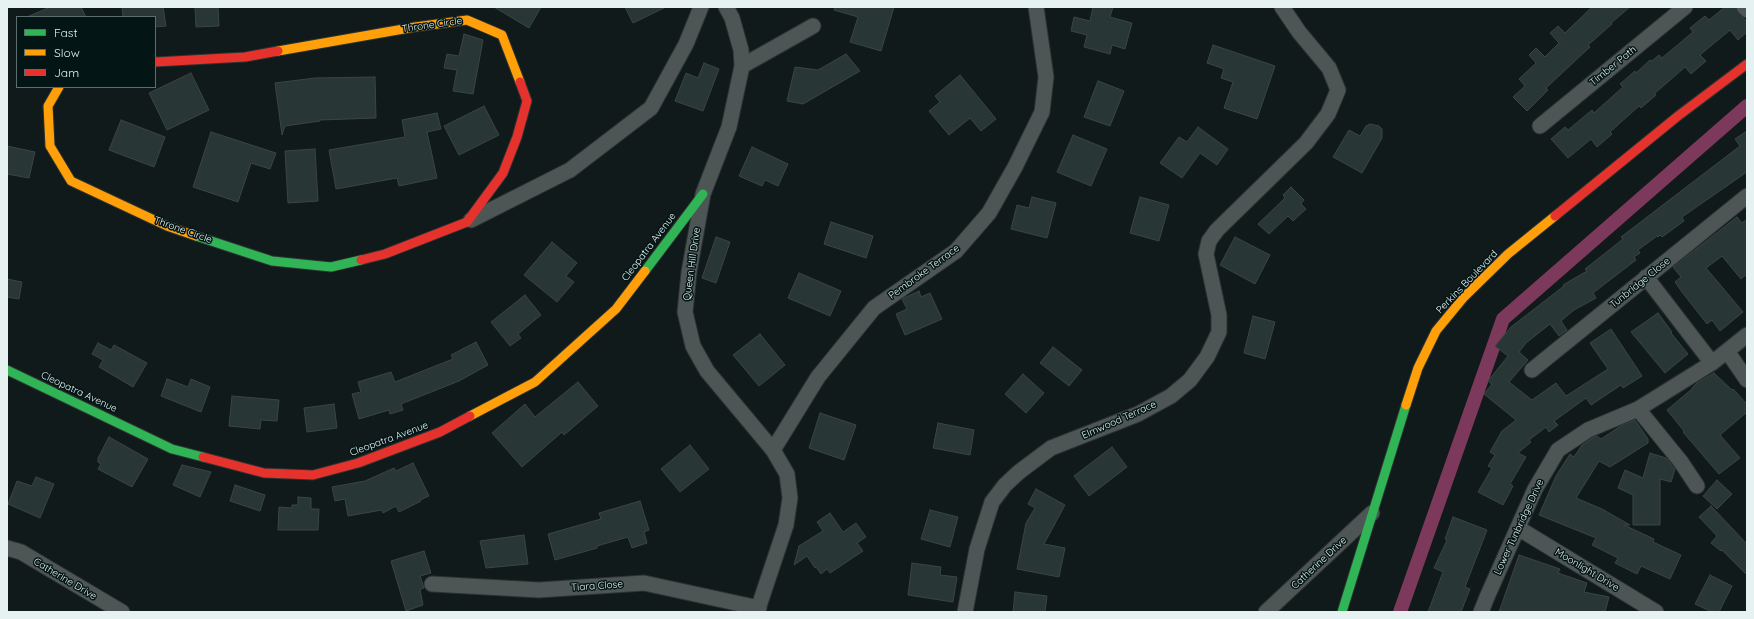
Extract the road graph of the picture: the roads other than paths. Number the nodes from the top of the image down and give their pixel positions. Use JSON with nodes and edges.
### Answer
{"nodes":[{"id":1,"x":701,"y":7,"type":"edge"},
{"id":2,"x":726,"y":7,"type":"edge"},
{"id":3,"x":1036,"y":7,"type":"edge"},
{"id":4,"x":1282,"y":7,"type":"edge"},
{"id":5,"x":1685,"y":7,"type":"edge"},
{"id":6,"x":1744,"y":7,"type":"edge"},
{"id":7,"x":1747,"y":10,"type":"edge"},
{"id":8,"x":813,"y":26,"type":"dead end"},
{"id":9,"x":156,"y":62,"type":"edge"},
{"id":10,"x":1747,"y":64,"type":"edge"},
{"id":11,"x":742,"y":66,"type":"junction"},
{"id":12,"x":58,"y":88,"type":"edge"},
{"id":13,"x":1540,"y":126,"type":"dead end"},
{"id":14,"x":703,"y":194,"type":"junction"},
{"id":15,"x":1747,"y":196,"type":"edge"},
{"id":16,"x":466,"y":222,"type":"junction"},
{"id":17,"x":1646,"y":277,"type":"junction"},
{"id":18,"x":1747,"y":335,"type":"edge"},
{"id":19,"x":1727,"y":351,"type":"junction"},
{"id":20,"x":1712,"y":363,"type":"junction"},
{"id":21,"x":7,"y":370,"type":"edge"},
{"id":22,"x":1532,"y":370,"type":"dead end"},
{"id":23,"x":1747,"y":380,"type":"edge"},
{"id":24,"x":1638,"y":410,"type":"junction"},
{"id":25,"x":773,"y":450,"type":"junction"},
{"id":26,"x":1697,"y":486,"type":"dead end"},
{"id":27,"x":1372,"y":513,"type":"junction"},
{"id":28,"x":1518,"y":528,"type":"junction"},
{"id":29,"x":7,"y":548,"type":"edge"},
{"id":30,"x":432,"y":584,"type":"dead end"},
{"id":31,"x":758,"y":610,"type":"edge"},
{"id":32,"x":122,"y":612,"type":"edge"},
{"id":33,"x":965,"y":612,"type":"edge"},
{"id":34,"x":1266,"y":612,"type":"edge"},
{"id":35,"x":1342,"y":612,"type":"edge"},
{"id":36,"x":1481,"y":612,"type":"edge"},
{"id":37,"x":1656,"y":612,"type":"edge"}],
"edges":[{"from":1,"to":16,"type":"street","name":"Throne Circle"},
{"from":2,"to":11,"type":"street","name":"Queen Hill Drive"},
{"from":3,"to":25,"type":"street","name":"Pembroke Terrace"},
{"from":4,"to":33,"type":"street","name":"Elmwood Terrace"},
{"from":5,"to":13,"type":"street","name":"Timber Path"},
{"from":6,"to":7,"type":"street"},
{"from":8,"to":11,"type":"street"},
{"from":9,"to":16,"type":"street","name":"Throne Circle"},
{"from":10,"to":27,"type":"street","name":"Perkins Boulevard"},
{"from":11,"to":14,"type":"street","name":"Queen Hill Drive"},
{"from":12,"to":16,"type":"street","name":"Throne Circle"},
{"from":14,"to":21,"type":"street","name":"Cleopatra Avenue"},
{"from":14,"to":25,"type":"street","name":"Queen Hill Drive"},
{"from":15,"to":17,"type":"street","name":"Tunbridge Close"},
{"from":17,"to":20,"type":"street"},
{"from":17,"to":22,"type":"street","name":"Tunbridge Close"},
{"from":18,"to":19,"type":"street","name":"Lower Tunbridge Drive"},
{"from":19,"to":20,"type":"street","name":"Lower Tunbridge Drive"},
{"from":19,"to":23,"type":"street"},
{"from":20,"to":24,"type":"street","name":"Lower Tunbridge Drive"},
{"from":24,"to":26,"type":"street"},
{"from":24,"to":28,"type":"street","name":"Lower Tunbridge Drive"},
{"from":25,"to":31,"type":"street","name":"Queen Hill Drive"},
{"from":27,"to":34,"type":"street","name":"Catherine Drive"},
{"from":27,"to":35,"type":"street","name":"Perkins Boulevard"},
{"from":28,"to":36,"type":"street","name":"Lower Tunbridge Drive"},
{"from":28,"to":37,"type":"street","name":"Moonlight Drive"},
{"from":29,"to":32,"type":"street","name":"Catherine Drive"},
{"from":30,"to":31,"type":"street","name":"Tiara Close"}]}
